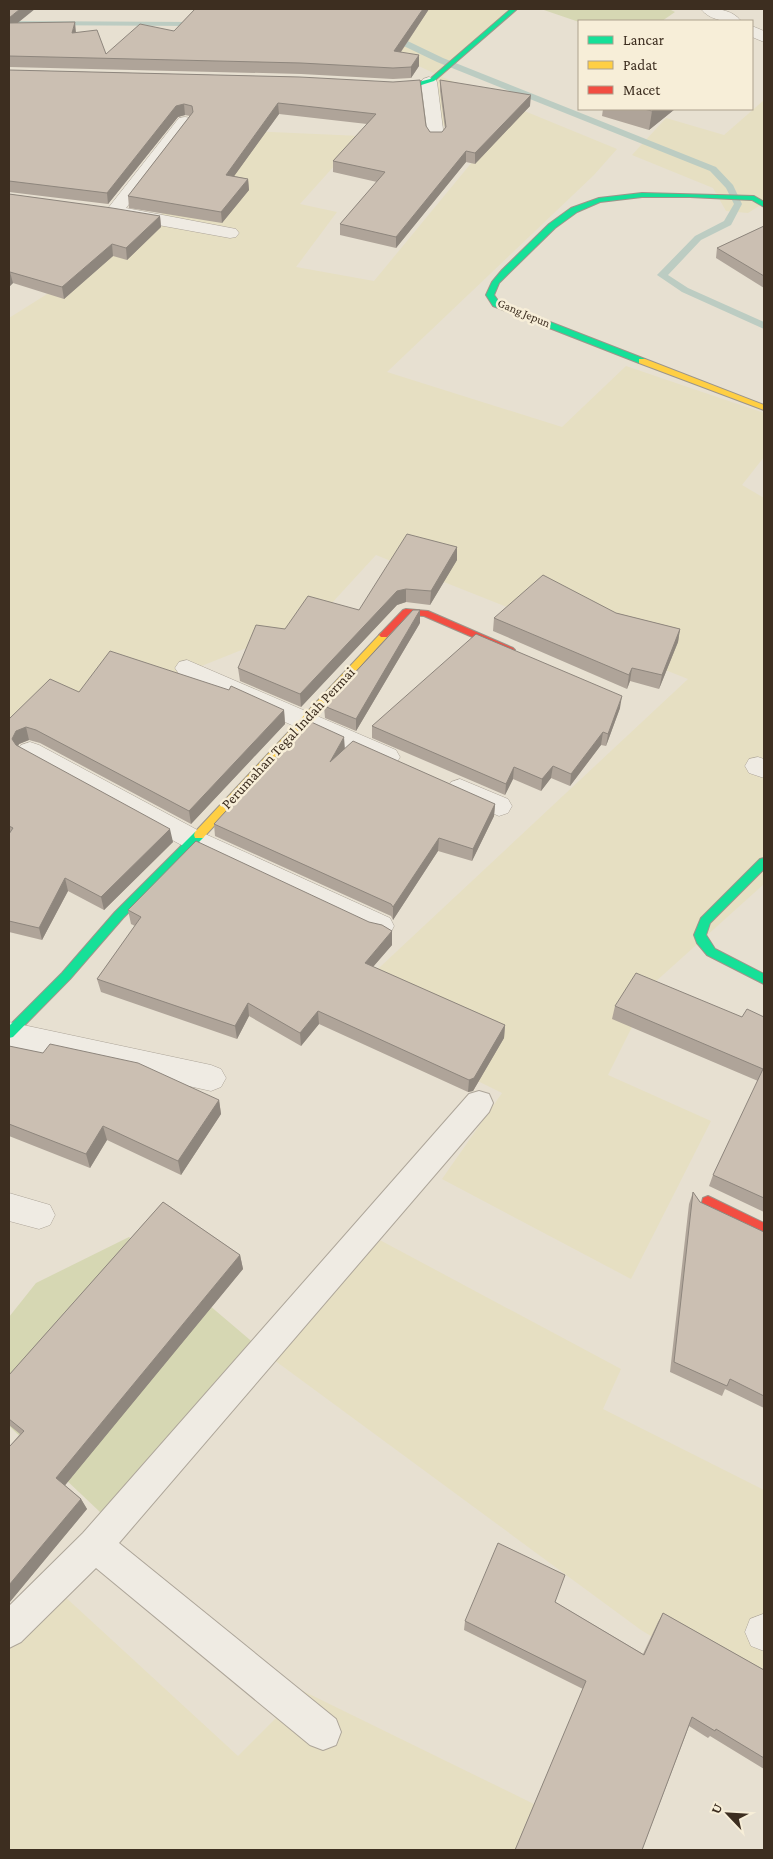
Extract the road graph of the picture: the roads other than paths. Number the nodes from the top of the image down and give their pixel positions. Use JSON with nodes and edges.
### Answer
{"nodes":[{"id":1,"x":514,"y":9,"type":"edge"},
{"id":2,"x":709,"y":9,"type":"edge"},
{"id":3,"x":731,"y":20,"type":"edge"},
{"id":4,"x":433,"y":79,"type":"junction"},
{"id":5,"x":375,"y":85,"type":"edge"},
{"id":6,"x":185,"y":122,"type":"edge"},
{"id":7,"x":436,"y":137,"type":"edge"},
{"id":8,"x":757,"y":200,"type":"edge"},
{"id":9,"x":230,"y":232,"type":"dead end"},
{"id":10,"x":764,"y":408,"type":"edge"},
{"id":11,"x":523,"y":655,"type":"edge"},
{"id":12,"x":187,"y":668,"type":"dead end"},
{"id":13,"x":303,"y":720,"type":"junction"},
{"id":14,"x":30,"y":751,"type":"edge"},
{"id":15,"x":410,"y":767,"type":"edge"},
{"id":16,"x":437,"y":779,"type":"edge"},
{"id":17,"x":499,"y":806,"type":"dead end"},
{"id":18,"x":194,"y":840,"type":"junction"},
{"id":19,"x":764,"y":862,"type":"edge"},
{"id":20,"x":380,"y":926,"type":"edge"},
{"id":21,"x":764,"y":979,"type":"edge"},
{"id":22,"x":9,"y":1033,"type":"edge"},
{"id":23,"x":211,"y":1078,"type":"dead end"},
{"id":24,"x":479,"y":1103,"type":"dead end"},
{"id":25,"x":708,"y":1202,"type":"dead end"},
{"id":26,"x":9,"y":1207,"type":"edge"},
{"id":27,"x":39,"y":1215,"type":"dead end"},
{"id":28,"x":764,"y":1229,"type":"edge"},
{"id":29,"x":95,"y":1545,"type":"junction"},
{"id":30,"x":9,"y":1630,"type":"edge"},
{"id":31,"x":323,"y":1732,"type":"dead end"}],
"edges":[{"from":1,"to":4,"type":"street"},
{"from":2,"to":3,"type":"street"},
{"from":4,"to":5,"type":"street"},
{"from":4,"to":7,"type":"street"},
{"from":6,"to":9,"type":"street"},
{"from":8,"to":10,"type":"street","name":"Gang Jepun"},
{"from":11,"to":13,"type":"street","name":"Perumahan Tegal Indah Permai"},
{"from":12,"to":13,"type":"street"},
{"from":13,"to":15,"type":"street"},
{"from":13,"to":18,"type":"street","name":"Perumahan Tegal Indah Permai"},
{"from":14,"to":18,"type":"street"},
{"from":16,"to":17,"type":"street"},
{"from":18,"to":20,"type":"street"},
{"from":18,"to":22,"type":"street","name":"Perumahan Tegal Indah Permai"},
{"from":19,"to":21,"type":"street"},
{"from":22,"to":23,"type":"street","name":"Perumahan Tegal Indah Permai"},
{"from":24,"to":29,"type":"lane"},
{"from":25,"to":28,"type":"street"},
{"from":26,"to":27,"type":"street"},
{"from":29,"to":30,"type":"lane"},
{"from":29,"to":31,"type":"lane"}]}
